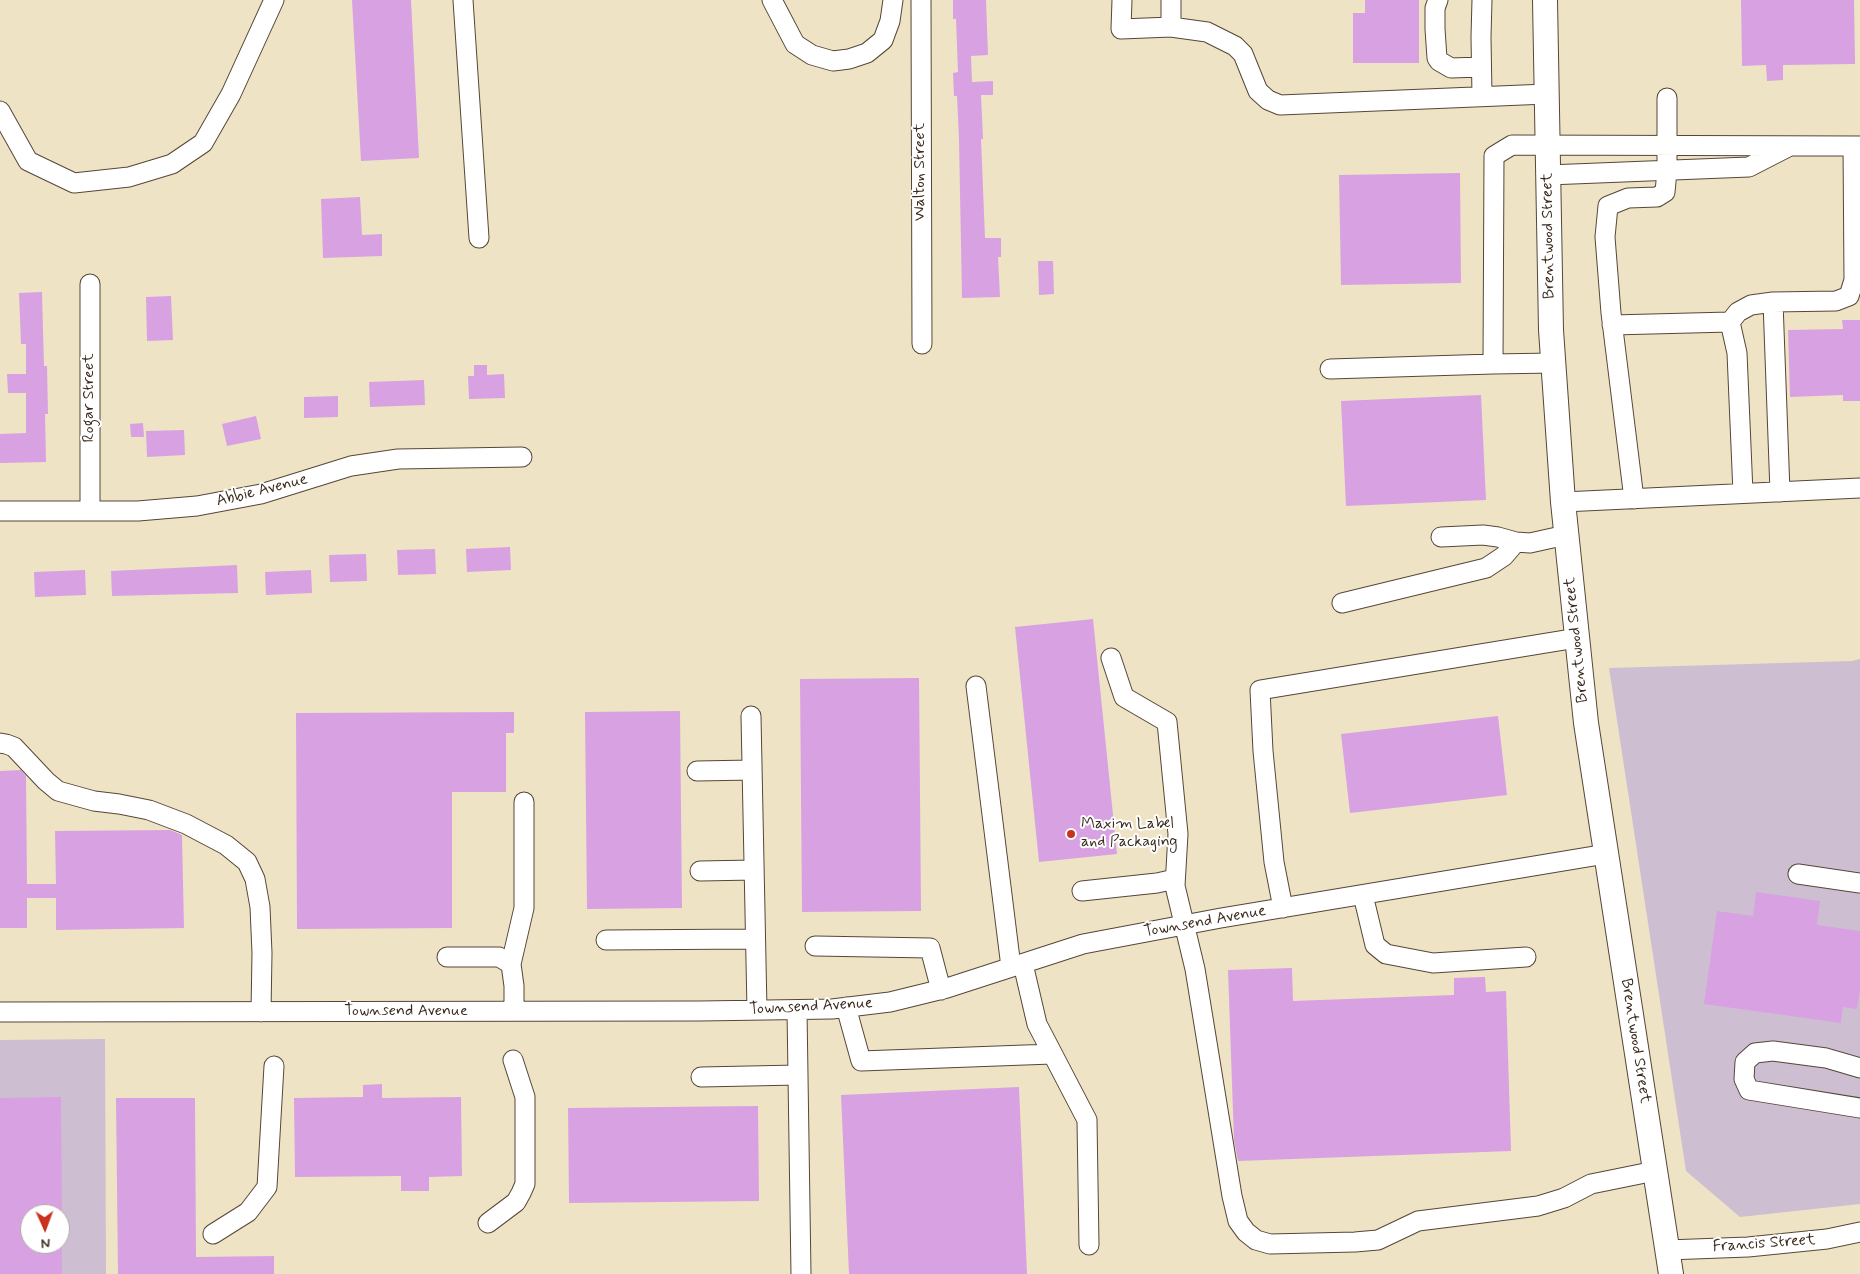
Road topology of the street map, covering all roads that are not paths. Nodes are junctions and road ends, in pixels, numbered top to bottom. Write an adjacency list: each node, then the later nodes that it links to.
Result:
1 (274, 0): 16 (street)
2 (463, 0): 23 (street)
3 (772, 0): 4 (street)
4 (893, 0)
5 (921, 0): 28 (street, Walton Street)
6 (1122, 0): 11 (street)
7 (1171, 0): 11 (street)
8 (1438, 0): 12 (street)
9 (1482, 0): 12 (street)
10 (1545, 0): 13 (main road, Brentwood Street)
11 (1171, 27): 14 (street)
12 (1481, 67): 14 (street)
13 (1546, 94): 14 (street); 17 (main road, Brentwood Street)
14 (1482, 96)
15 (1667, 98): 18 (street)
16 (0, 111)
17 (1548, 146): 18 (street); 22 (main road, Brentwood Street); 30 (street)
18 (1667, 146): 19 (street); 21 (street)
19 (1789, 146): 20 (street); 21 (street)
20 (1856, 146): 25 (street)
21 (1667, 171): 22 (street); 27 (street)
22 (1548, 175): 29 (main road, Brentwood Street)
23 (479, 238)
24 (90, 284): 39 (street, Rogar Street)
25 (1773, 302): 26 (street); 34 (street)
26 (1730, 322): 27 (street); 35 (street)
27 (1612, 325): 36 (street)
28 (922, 344)
29 (1553, 363): 30 (street); 37 (main road, Brentwood Street)
30 (1493, 364): 31 (street)
31 (1330, 369)
32 (522, 457): 39 (street, Abbie Avenue)
33 (1860, 488): 34 (street)
34 (1780, 492): 35 (street)
35 (1743, 494): 36 (street)
36 (1634, 499): 37 (street)
37 (1563, 502): 40 (main road, Brentwood Street)
38 (0, 511): 39 (street, Abbie Avenue)
39 (90, 511)
40 (1566, 535): 42 (street); 44 (main road, Brentwood Street)
41 (1441, 537): 42 (street)
42 (1516, 542): 43 (street)
43 (1342, 603)
44 (1577, 638): 52 (main road, Brentwood Street); 60 (street)
45 (1111, 658): 56 (street)
46 (976, 686): 68 (street)
47 (751, 716): 49 (street)
48 (0, 744): 75 (street)
49 (752, 770): 50 (street); 53 (street)
50 (697, 771)
51 (524, 802): 67 (street)
52 (1606, 854): 59 (street, Townsend Avenue); 83 (main road, Brentwood Street)
53 (754, 870): 54 (street); 63 (street)
54 (700, 871)
55 (1798, 874): 57 (street)
56 (1175, 879): 58 (street); 61 (street)
57 (1860, 884)
58 (1082, 891)
59 (1363, 895): 60 (street, Townsend Avenue); 66 (street)
60 (1283, 908): 61 (street, Townsend Avenue)
61 (1185, 925): 68 (street, Townsend Avenue); 83 (street)
62 (606, 940): 63 (street)
63 (755, 940): 71 (street)
64 (815, 946): 69 (street)
65 (447, 957): 67 (street)
66 (1526, 957)
67 (511, 964): 73 (street)
68 (1017, 966): 69 (street, Townsend Avenue); 76 (street)
69 (940, 990): 70 (street, Townsend Avenue)
70 (846, 1007): 72 (street, Townsend Avenue); 76 (street)
71 (757, 1010): 72 (street, Townsend Avenue); 73 (street, Townsend Avenue)
72 (797, 1010): 80 (street)
73 (514, 1011): 75 (street, Townsend Avenue)
74 (0, 1012): 75 (street, Townsend Avenue)
75 (261, 1012)
76 (1052, 1054): 87 (street)
77 (513, 1060): 84 (street)
78 (274, 1066): 86 (street)
79 (1860, 1068): 82 (street)
80 (798, 1075): 81 (street); 89 (street)
81 (701, 1077)
82 (1860, 1108)
83 (1654, 1170): 88 (main road, Brentwood Street)
84 (488, 1223)
85 (1860, 1232): 88 (street, Francis Street)
86 (213, 1234)
87 (1089, 1245)
88 (1667, 1250): 90 (main road, Brentwood Street)
89 (801, 1274)
90 (1670, 1274)

